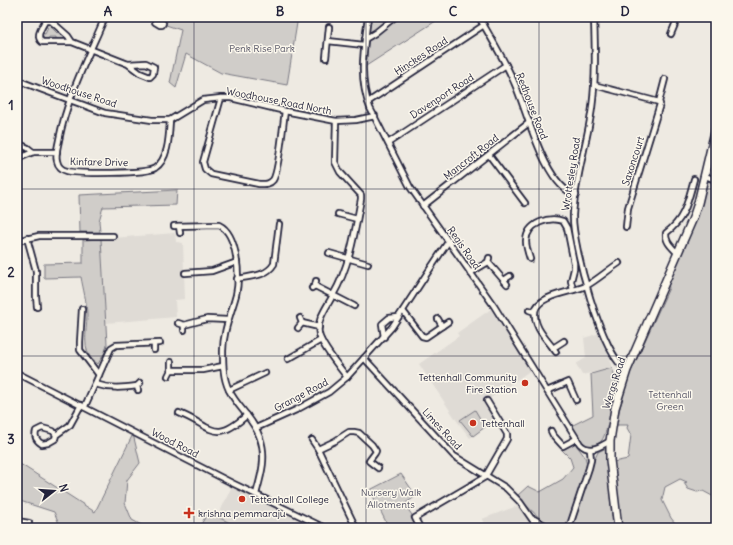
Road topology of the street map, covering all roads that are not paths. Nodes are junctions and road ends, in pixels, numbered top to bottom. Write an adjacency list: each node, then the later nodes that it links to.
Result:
1 (105, 17): 14 (street, Kinfare Drive)
2 (368, 17): 10 (street, Regis Road)
3 (396, 17): 10 (street)
4 (479, 17): 7 (street, Redhouse Road)
5 (594, 17): 20 (street, Wrottesley Road)
6 (678, 17): 9 (street)
7 (484, 25): 17 (street, Redhouse Road); 23 (street, Hinckes Road)
8 (329, 27): 11 (street)
9 (671, 34)
10 (365, 39): 13 (street, Regis Road)
11 (328, 41): 13 (street); 15 (street)
12 (72, 42): 12 (street); 14 (street)
13 (364, 45): 23 (street, Regis Road)
14 (91, 50): 16 (street); 22 (street, Kinfare Drive)
15 (326, 58)
16 (128, 64): 16 (street)
17 (506, 65): 29 (street, Redhouse Road); 32 (street, Davenport Road)
18 (665, 79): 24 (street, Saxoncourt)
19 (17, 80): 22 (street, Woodhouse Road)
20 (594, 85): 24 (street); 40 (street, Wrottesley Road)
21 (221, 98): 25 (street, Woodhouse Road North); 25 (street); 27 (street, Woodhouse Road North)
22 (70, 100): 27 (street, Woodhouse Road); 34 (street, Kinfare Drive)
23 (368, 102): 26 (street, Regis Road)
24 (660, 102): 50 (street, Saxoncourt)
25 (285, 111): 28 (street, Woodhouse Road North)
26 (375, 116): 28 (street, Woodhouse Road North); 32 (street, Regis Road)
27 (170, 120): 34 (street, Kinfare Drive)
28 (336, 121): 46 (street)
29 (530, 122): 35 (street, Mancroft Road); 40 (street, Redhouse Road)
30 (716, 127): 37 (highway, Wergs Road)
31 (17, 143): 33 (street)
32 (388, 143): 44 (street, Regis Road)
33 (33, 152): 34 (street); 36 (street)
34 (57, 152)
35 (489, 155): 42 (street); 44 (street, Mancroft Road)
36 (17, 159)
37 (705, 176): 39 (street); 43 (highway, Wergs Road)
38 (694, 180): 41 (street)
39 (716, 180)
40 (576, 195): 68 (street, Wrottesley Road)
41 (688, 202): 43 (street); 57 (street)
42 (525, 203)
43 (698, 203): 57 (highway, Wergs Road)
44 (423, 206): 55 (street, Regis Road)
45 (338, 214): 46 (street)
46 (357, 219): 58 (street)
47 (174, 226): 48 (street)
48 (179, 226): 51 (street); 60 (street)
49 (277, 227): 66 (street)
50 (626, 227)
51 (180, 233)
52 (113, 236): 53 (street)
53 (27, 238): 54 (street); 72 (street)
54 (17, 241)
55 (448, 242): 63 (street, Regis Road); 75 (street, Grange Road)
56 (328, 253): 58 (street)
57 (678, 254): 96 (highway, Wergs Road)
58 (348, 258): 62 (street); 70 (street)
59 (530, 259): 69 (street)
60 (237, 262): 64 (street); 66 (street)
61 (619, 263): 68 (street)
62 (368, 264)
63 (470, 273): 65 (street); 105 (street, Regis Road)
64 (189, 274)
65 (510, 276)
66 (237, 279): 79 (street)
67 (314, 285): 70 (street)
68 (587, 285): 69 (street); 96 (street, Wrottesley Road)
69 (573, 290): 76 (street)
70 (333, 295): 71 (street); 83 (street)
71 (354, 306)
72 (37, 308)
73 (82, 309): 99 (street)
74 (529, 310): 76 (street)
75 (403, 311): 77 (street, Grange Road); 82 (street)
76 (535, 312): 87 (street)
77 (398, 318): 85 (street, Grange Road); 85 (street, Grange Road)
78 (438, 319): 82 (street)
79 (228, 320): 81 (street); 94 (street)
80 (448, 322): 82 (street)
81 (178, 323)
82 (442, 326)
83 (318, 327): 84 (street); 86 (street)
84 (298, 328)
85 (384, 337): 91 (street, Grange Road)
86 (321, 340): 92 (street); 101 (street)
87 (564, 341)
88 (160, 343): 89 (street)
89 (154, 344): 90 (street); 99 (street)
90 (154, 350)
91 (364, 358): 101 (street, Grange Road); 120 (street, Limes Road)
92 (288, 359)
93 (171, 362): 95 (street)
94 (223, 366): 95 (street); 104 (street)
95 (171, 370): 100 (street)
96 (627, 370): 116 (highway, Wergs Road)
97 (17, 373): 108 (street, Wood Road)
98 (265, 373): 104 (street)
99 (99, 375): 102 (street)
100 (168, 376)
101 (347, 377): 111 (street, Grange Road)
102 (95, 384): 103 (street); 108 (street)
103 (138, 386)
104 (229, 390): 110 (street)
105 (547, 391): 106 (street); 114 (street, Regis Road)
106 (576, 400)
107 (487, 401): 120 (street)
108 (83, 406): 113 (street); 121 (street, Wood Road)
109 (179, 414): 110 (street)
110 (247, 415): 111 (street)
111 (256, 428): 121 (street)
112 (552, 431): 114 (street)
113 (56, 435): 113 (street)
114 (576, 439): 118 (street, Regis Road)
115 (312, 440): 117 (street)
116 (610, 441): 118 (street); 131 (highway, Wergs Road)
117 (318, 449): 119 (street); 126 (street)
118 (590, 450): 130 (street)
119 (378, 468)
120 (487, 475): 122 (street, Limes Road); 127 (street)
121 (256, 494): 125 (street, Wood Road)
122 (532, 518): 128 (street, Limes Road); 129 (street, Limes Road)
123 (20, 523): 124 (street)
124 (29, 523)
125 (325, 528)
126 (356, 528)
127 (420, 528)
128 (538, 528)
129 (550, 528)
130 (569, 528)
131 (618, 528)

